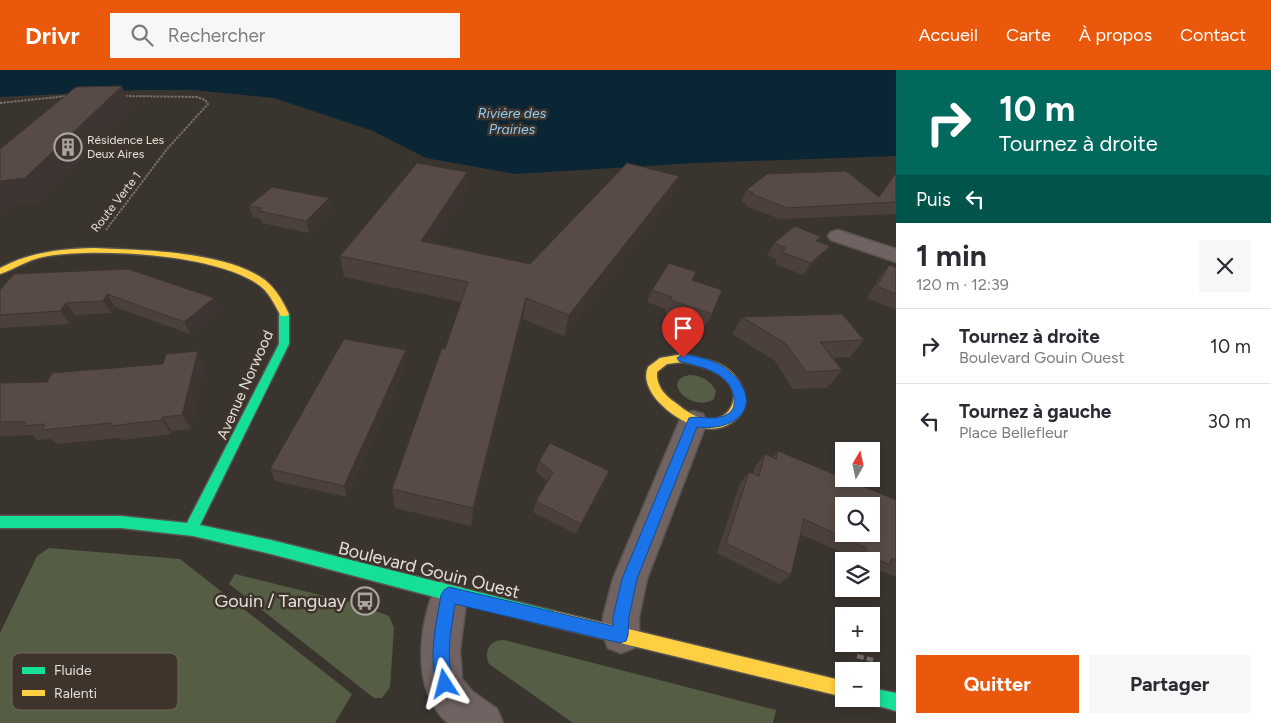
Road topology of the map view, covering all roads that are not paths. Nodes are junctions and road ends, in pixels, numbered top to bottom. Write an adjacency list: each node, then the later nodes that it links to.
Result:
1 (838, 236): 2 (street)
2 (896, 256)
3 (0, 271): 6 (street, Avenue Norwood)
4 (693, 422): 4 (street); 8 (street)
5 (0, 522): 6 (street, Boulevard Gouin Ouest)
6 (191, 530): 7 (street, Boulevard Gouin Ouest)
7 (449, 595): 8 (street, Boulevard Gouin Ouest); 12 (street)
8 (620, 635): 9 (street, Boulevard Gouin Ouest)
9 (835, 687)
10 (880, 698): 11 (street)
11 (896, 702)
12 (483, 723)

